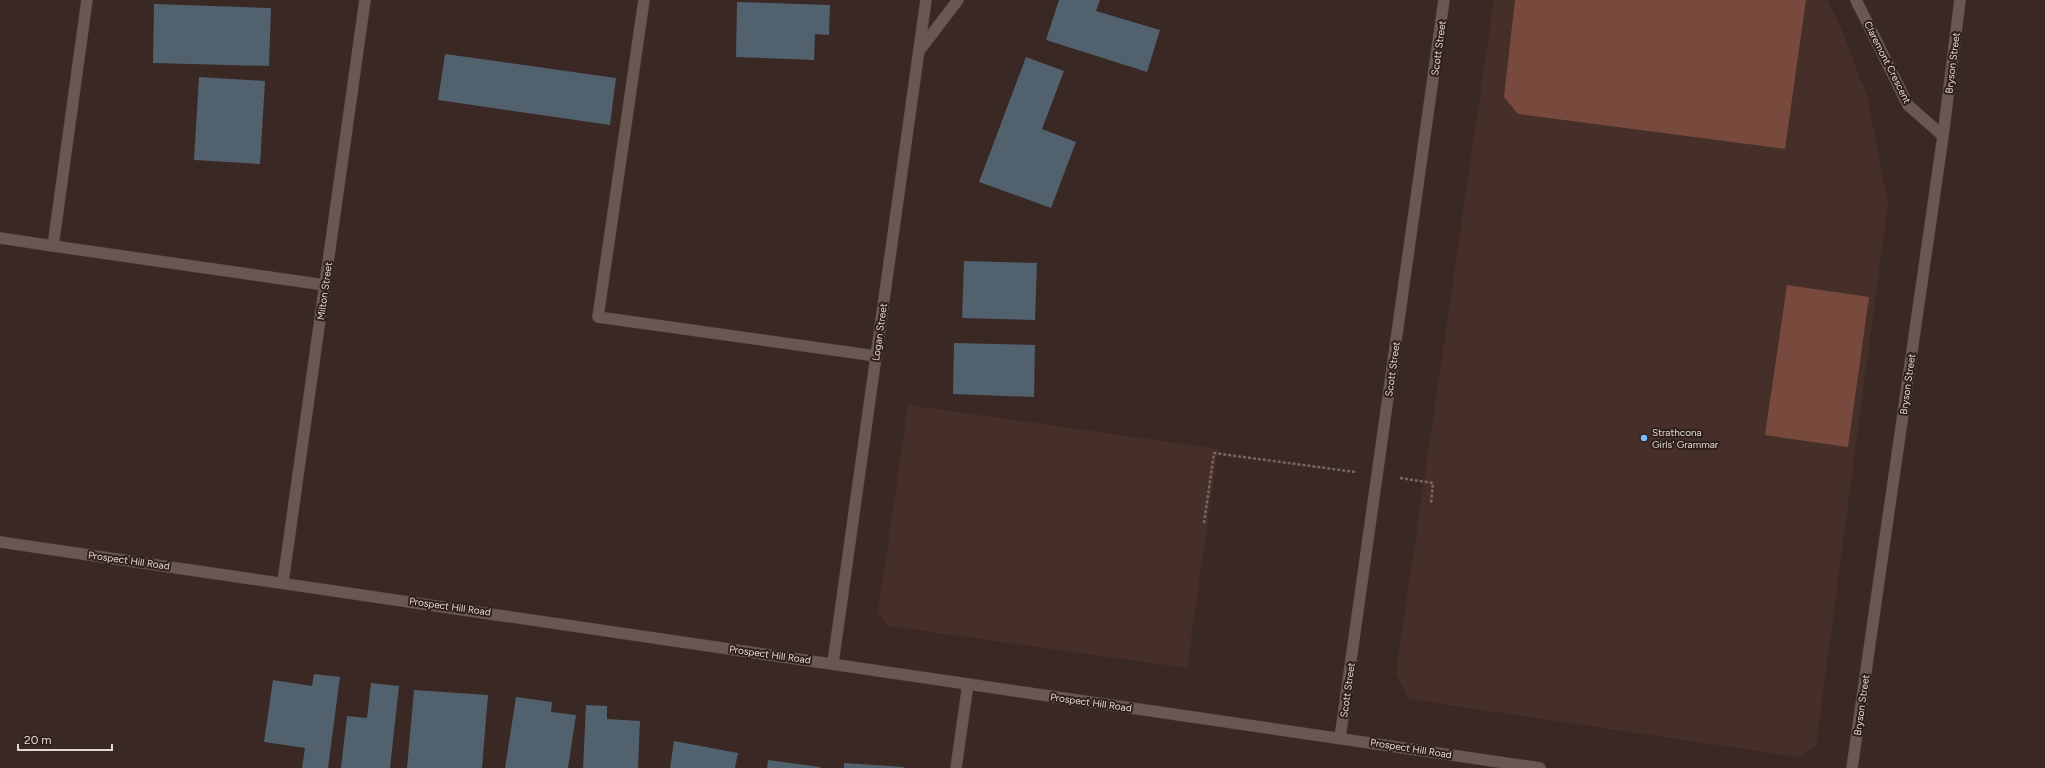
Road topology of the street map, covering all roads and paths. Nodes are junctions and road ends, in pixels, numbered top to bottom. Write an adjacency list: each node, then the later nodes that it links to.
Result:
1 (87, 0): 12 (street)
2 (365, 0): 13 (street, Milton Street)
3 (644, 0): 14 (street)
4 (926, 0): 9 (street, Logan Street)
5 (958, 0): 9 (street)
6 (1444, 0): 15 (street, Scott Street)
7 (1856, 0): 10 (street, Claremont Crescent)
8 (1960, 0): 10 (street, Bryson Street)
9 (919, 52): 14 (street, Logan Street)
10 (1943, 136): 25 (street, Bryson Street)
11 (0, 238): 12 (street)
12 (53, 246): 13 (street)
13 (325, 285): 19 (street, Milton Street)
14 (876, 356): 20 (street, Logan Street)
15 (1377, 476): 16 (path); 17 (path); 22 (street, Scott Street)
16 (1431, 503)
17 (1204, 523)
18 (0, 542): 19 (street, Prospect Hill Road)
19 (283, 582): 20 (street, Prospect Hill Road)
20 (833, 663): 21 (street, Prospect Hill Road)
21 (968, 684): 22 (street, Prospect Hill Road); 23 (street)
22 (1340, 738): 24 (street, Prospect Hill Road)
23 (956, 768)
24 (1540, 768)
25 (1852, 768)

